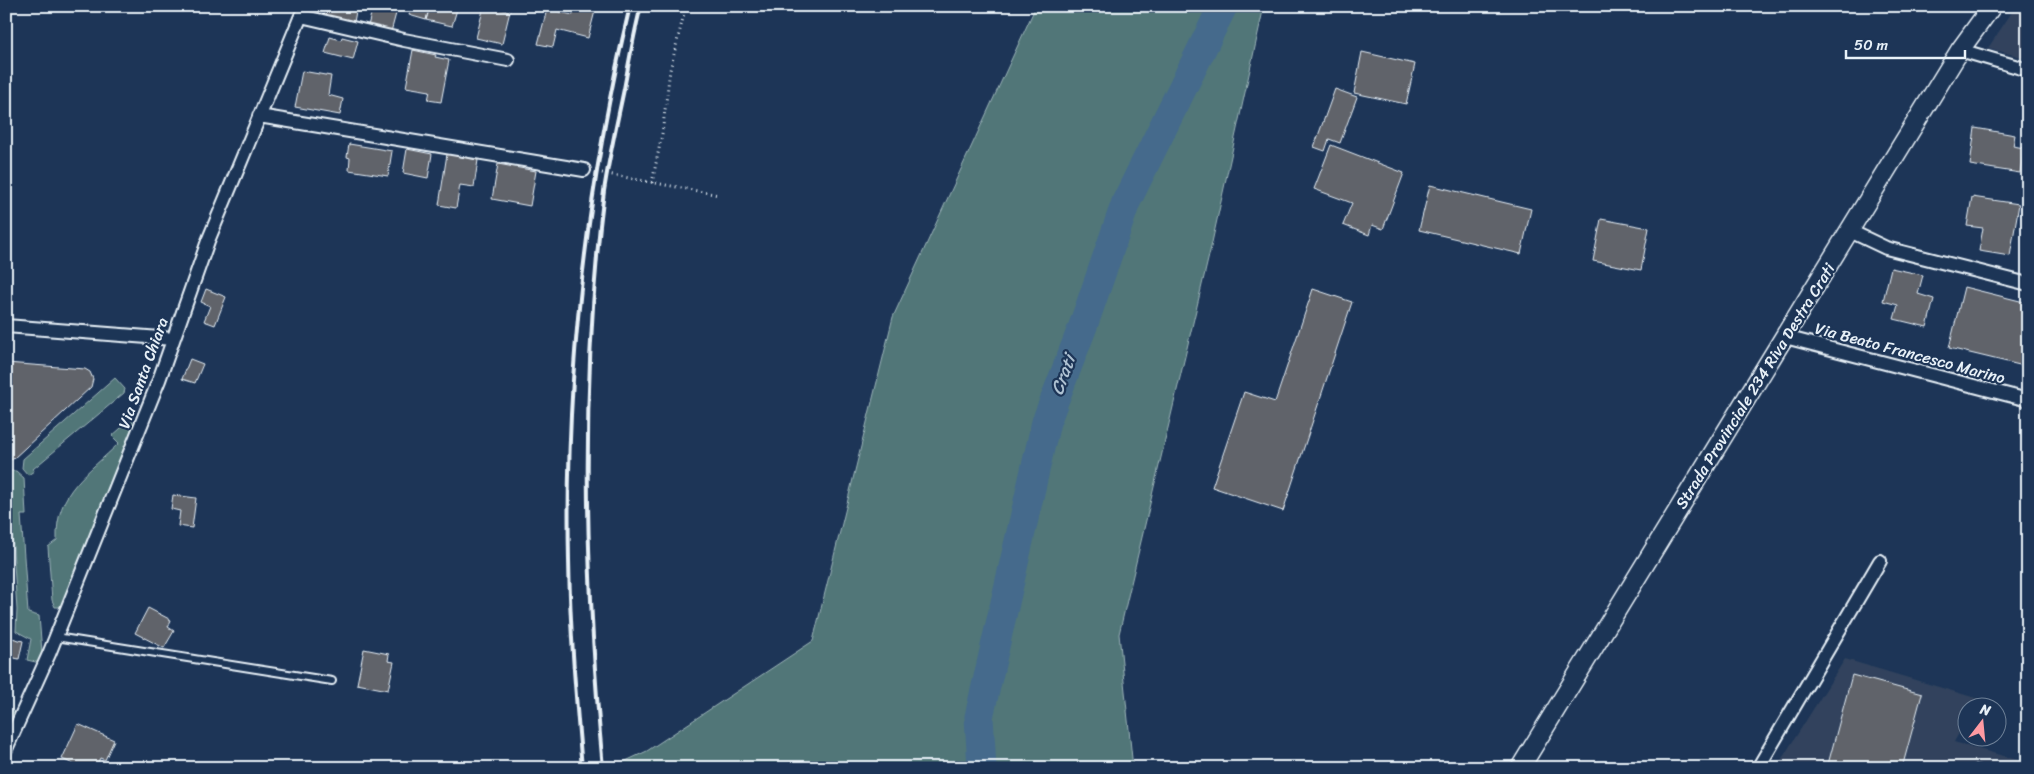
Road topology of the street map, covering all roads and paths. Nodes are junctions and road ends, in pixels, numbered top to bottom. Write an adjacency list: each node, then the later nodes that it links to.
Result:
1 (686, 6): 9 (path)
2 (1992, 6): 4 (main road, Strada Provinciale 234 Riva Destra Crati)
3 (303, 11): 5 (street); 7 (street, Via Santa Chiara)
4 (1960, 50): 6 (street); 11 (main road, Strada Provinciale 234 Riva Destra Crati)
5 (508, 60)
6 (2028, 70)
7 (259, 116): 8 (street); 15 (street, Via Santa Chiara)
8 (584, 170): 9 (path)
9 (652, 183): 10 (path)
10 (719, 195)
11 (1850, 231): 12 (street); 14 (main road, Strada Provinciale 234 Riva Destra Crati)
12 (2028, 284)
13 (6, 326): 15 (street)
14 (1785, 337): 16 (street, Via Beato Francesco Marino); 21 (main road, Strada Provinciale 234 Riva Destra Crati)
15 (173, 339): 18 (street, Via Santa Chiara)
16 (2028, 400)
17 (1880, 561): 22 (street)
18 (56, 637): 19 (lane); 20 (street, Via Santa Chiara)
19 (332, 680)
20 (6, 749)
21 (1520, 768)
22 (1758, 768)

